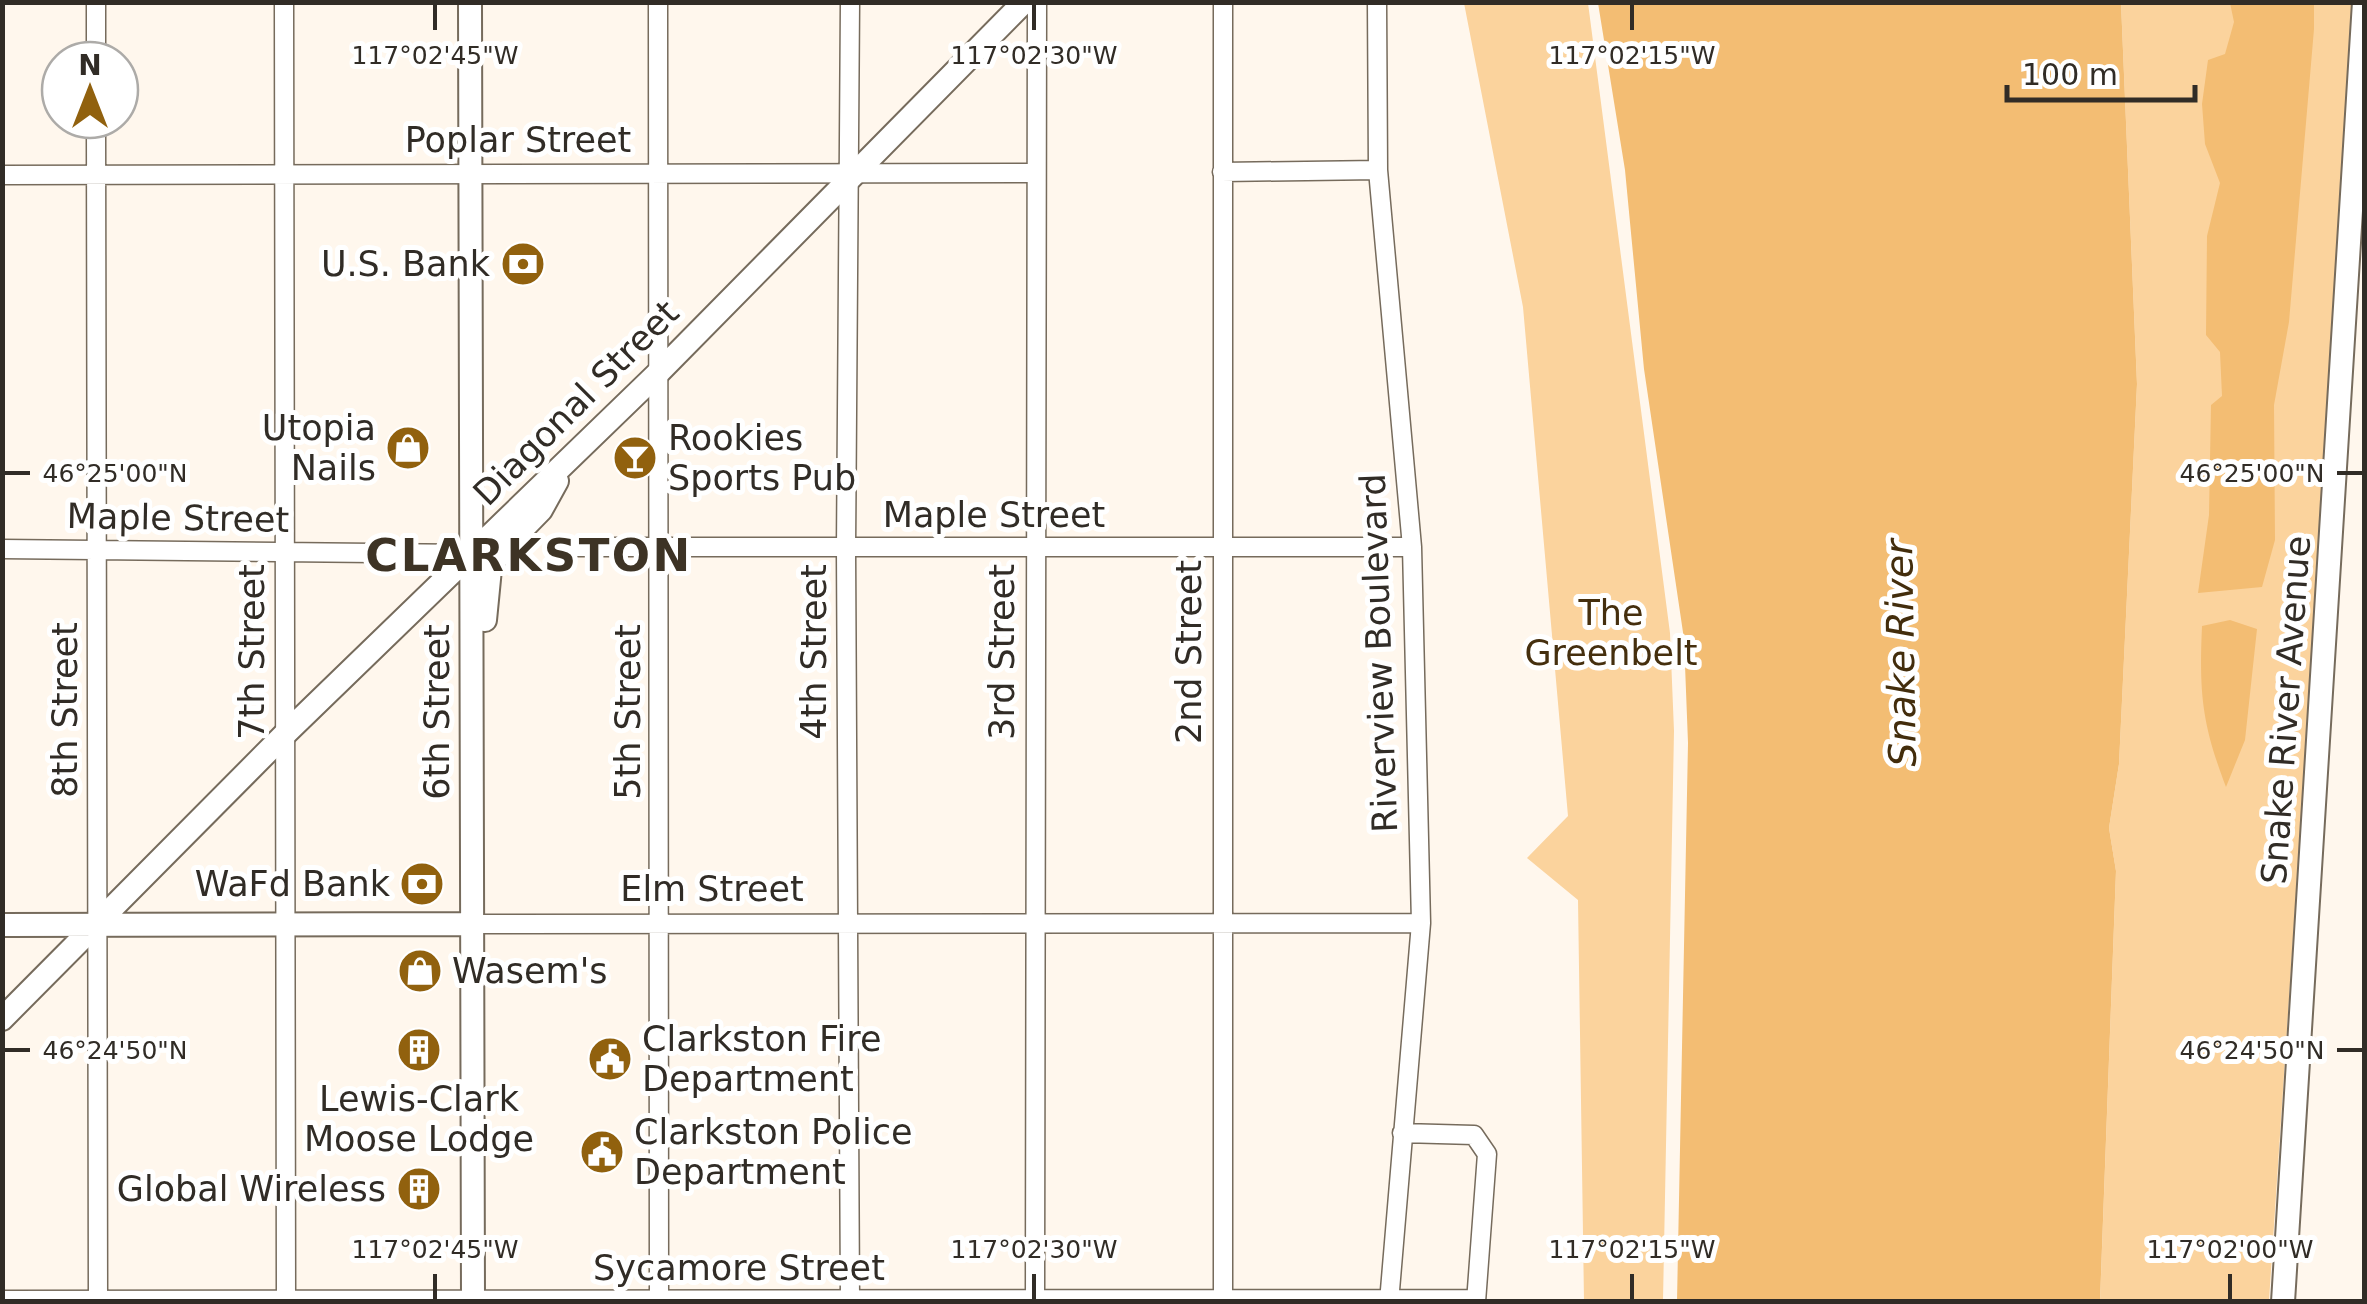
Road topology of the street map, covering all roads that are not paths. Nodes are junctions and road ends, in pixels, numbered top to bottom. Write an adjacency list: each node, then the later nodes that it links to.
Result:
1 (96, 2): 11 (street)
2 (284, 2): 17 (street, 7th Street)
3 (470, 2): 18 (main road, 6th Street)
4 (658, 2): 14 (street, 5th Street)
5 (850, 2): 19 (street, 4th Street)
6 (1024, 2): 19 (main road, Diagonal Street)
7 (1037, 2): 16 (street, 3rd Street)
8 (1223, 2): 15 (street, 2nd Street)
9 (1377, 2): 13 (street, Riverview Boulevard)
10 (2363, 10): 57 (main road, Snake River Avenue)
11 (96, 40)
12 (96, 140): 21 (street, 8th Street)
13 (1378, 170): 15 (street); 28 (street, Riverview Boulevard)
14 (658, 172): 18 (street, Poplar Street); 19 (street, Poplar Street); 22 (street, 5th Street)
15 (1222, 172): 27 (street, 2nd Street)
16 (1034, 173): 19 (street, Poplar Street); 24 (street, 3rd Street)
17 (283, 174): 18 (street, Poplar Street); 21 (street, Poplar Street); 32 (street, 7th Street)
18 (470, 174): 33 (main road, 6th Street)
19 (852, 174): 22 (main road, Diagonal Street); 30 (street, 4th Street)
20 (2, 175): 21 (street, Poplar Street)
21 (96, 175): 29 (street, 8th Street)
22 (658, 373): 23 (main road, Diagonal Street); 26 (street, 5th Street)
23 (569, 460): 33 (main road, Diagonal Street); 34 (main road)
24 (1034, 546): 27 (street, Maple Street); 30 (street, Maple Street); 36 (street, 3rd Street)
25 (576, 547): 26 (street, Maple Street)
26 (660, 547): 30 (street, Maple Street); 42 (street, 5th Street)
27 (1222, 547): 28 (street, Maple Street); 37 (street, 2nd Street)
28 (1412, 547): 38 (street, Riverview Boulevard)
29 (98, 548): 31 (street, Maple Street); 32 (street, Maple Street); 44 (street, 8th Street)
30 (846, 548): 43 (street, 4th Street)
31 (2, 549)
32 (284, 551): 33 (street, Maple Street); 35 (street, 7th Street)
33 (472, 554): 34 (main road, 6th Street); 35 (main road, Diagonal Street)
34 (472, 638): 41 (main road, 6th Street)
35 (285, 734): 40 (street, 7th Street); 44 (main road, Diagonal Street)
36 (1035, 923): 37 (street, Elm Street); 43 (street, Elm Street); 55 (street, 3rd Street)
37 (1222, 923): 38 (street, Elm Street); 56 (street, 2nd Street)
38 (1421, 923): 46 (street, Riverview Boulevard)
39 (2, 924): 44 (main road, Elm Street)
40 (285, 924): 41 (main road, Elm Street); 44 (main road, Elm Street); 51 (street, 7th Street)
41 (471, 924): 42 (street, Elm Street); 52 (main road, 6th Street)
42 (660, 924): 43 (street, Elm Street); 53 (street, 5th Street)
43 (848, 924): 54 (street, 4th Street)
44 (96, 925): 45 (main road, Diagonal Street); 50 (street, 8th Street)
45 (2, 1019)
46 (1402, 1133): 48 (street, Riverview Boulevard); 49 (street)
47 (2, 1300): 50 (street, Sycamore Street)
48 (1389, 1300): 49 (street, Sycamore Street); 56 (street, Sycamore Street)
49 (1476, 1300)
50 (98, 1301): 51 (street, Sycamore Street)
51 (286, 1301): 52 (street, Sycamore Street)
52 (474, 1301): 53 (street, Sycamore Street)
53 (660, 1301): 54 (street, Sycamore Street)
54 (850, 1301): 55 (street, Sycamore Street)
55 (1036, 1301): 56 (street, Sycamore Street)
56 (1223, 1301)
57 (2283, 1302)

